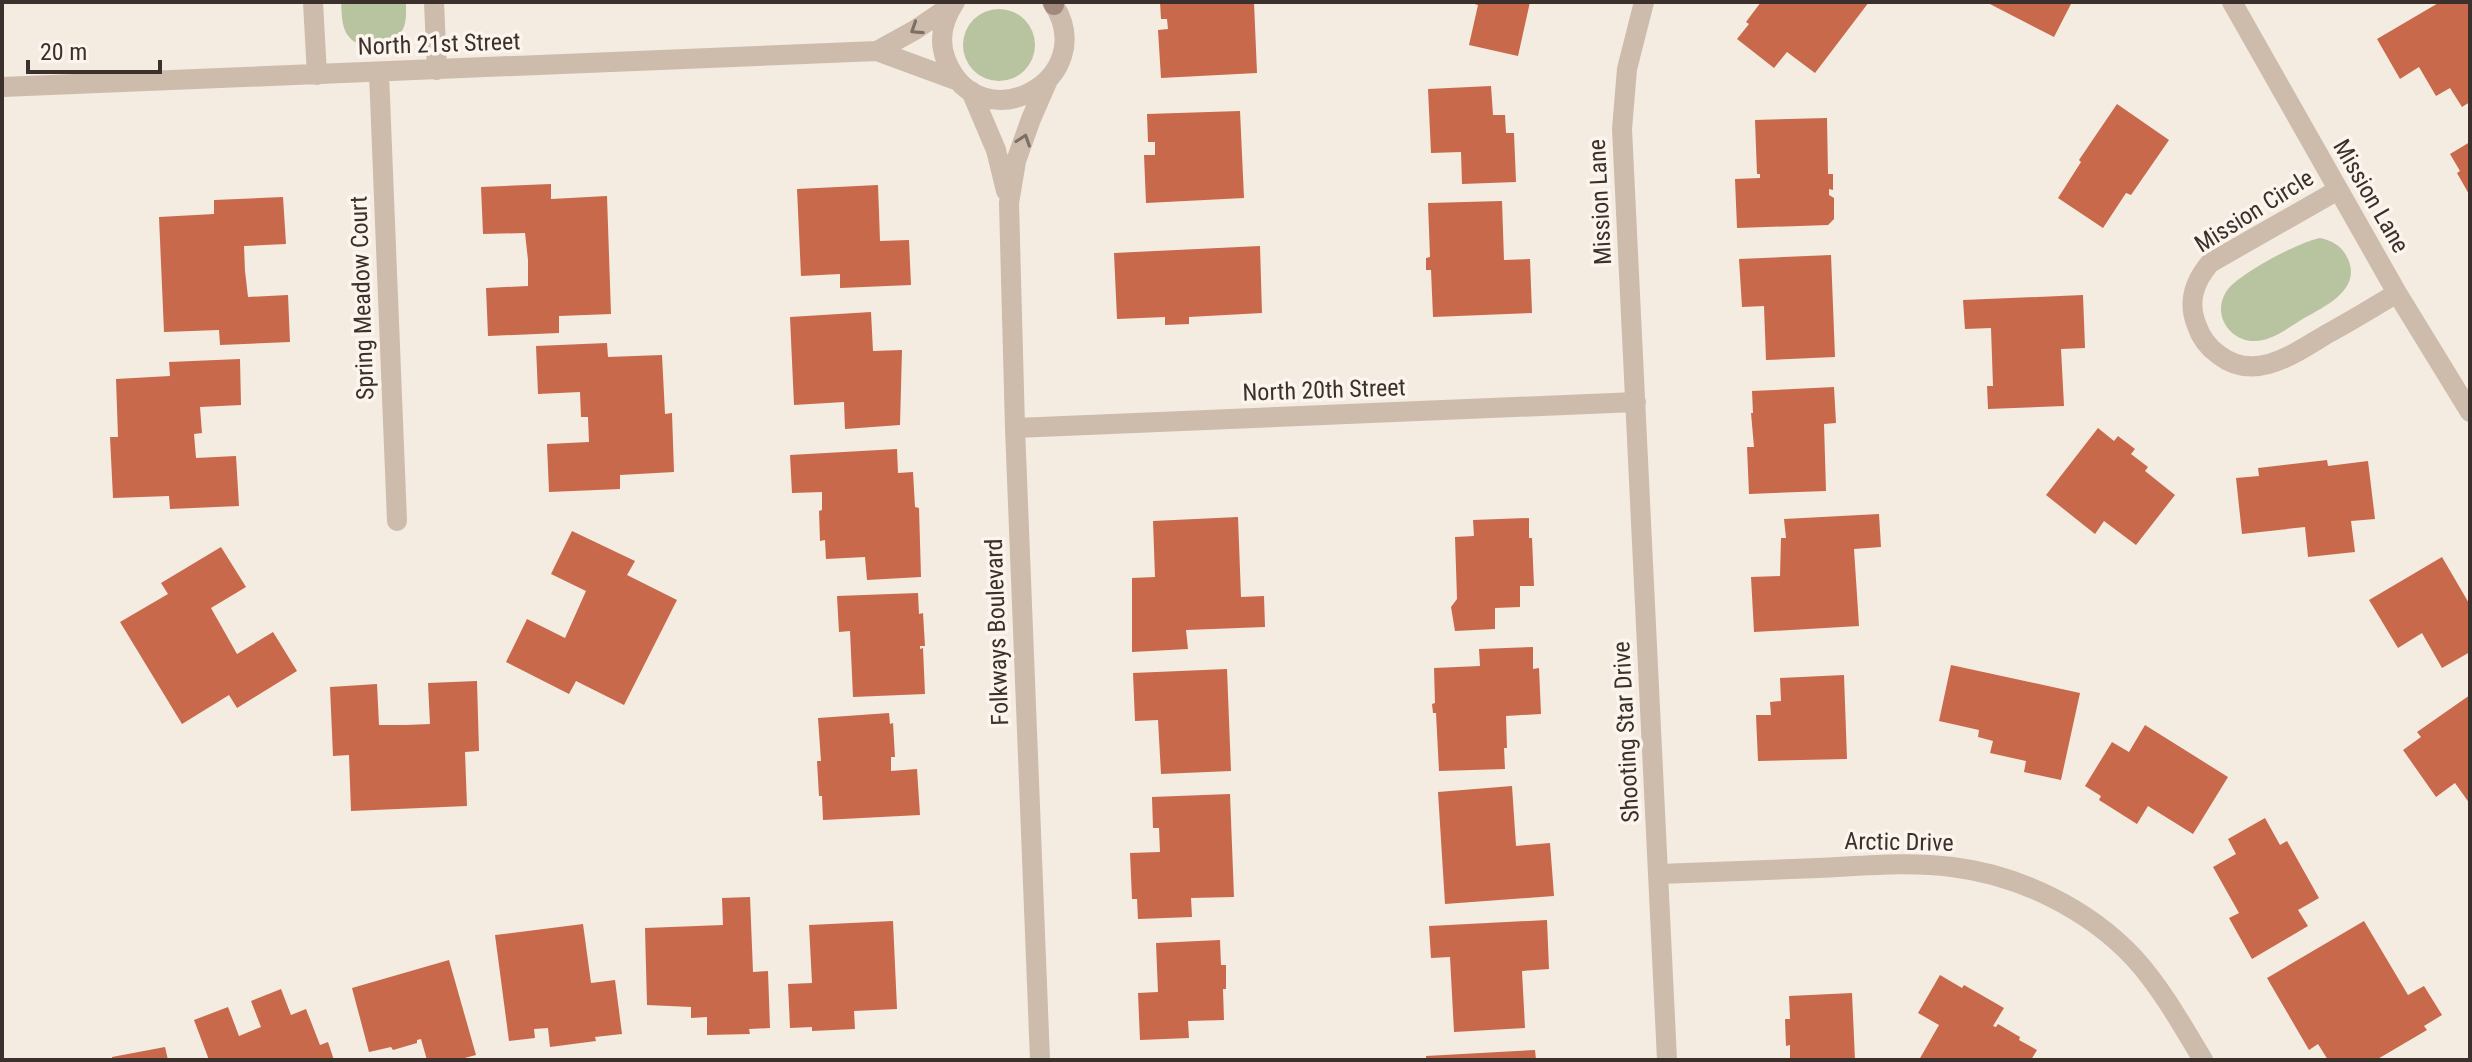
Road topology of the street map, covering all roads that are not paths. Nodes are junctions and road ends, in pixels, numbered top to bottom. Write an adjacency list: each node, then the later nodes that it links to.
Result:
1 (313, 2): 10 (street)
2 (434, 2): 8 (street)
3 (1644, 2): 17 (street, Mission Lane)
4 (2232, 2): 14 (street, Mission Lane)
5 (954, 3): 7 (street, North 21st Street, one-way to 7); 12 (street, Folkways Boulevard)
6 (1053, 3): 11 (street, Folkways Boulevard)
7 (877, 51): 8 (street, North 21st Street); 12 (street, North 21st Street)
8 (437, 70): 9 (street, North 21st Street)
9 (379, 73): 10 (street, North 21st Street); 20 (street, Spring Meadow Court)
10 (317, 75): 13 (street, North 21st Street)
11 (1048, 80): 12 (street, North 21st Street); 15 (street, Folkways Boulevard, one-way to 11)
12 (964, 85): 15 (street, Folkways Boulevard)
13 (2, 87)
14 (2338, 190): 16 (street, Mission Lane); 16 (street, Mission Circle)
15 (1009, 203): 19 (street, Folkways Boulevard)
16 (2397, 293): 18 (street, Mission Lane)
17 (1636, 402): 19 (street, North 20th Street); 21 (street, Shooting Star Drive)
18 (2470, 412)
19 (1015, 428): 22 (street, Folkways Boulevard)
20 (397, 521)
21 (1659, 874): 23 (street, Shooting Star Drive); 24 (street, Arctic Drive)
22 (1040, 1060)
23 (1667, 1060)
24 (2203, 1060)

